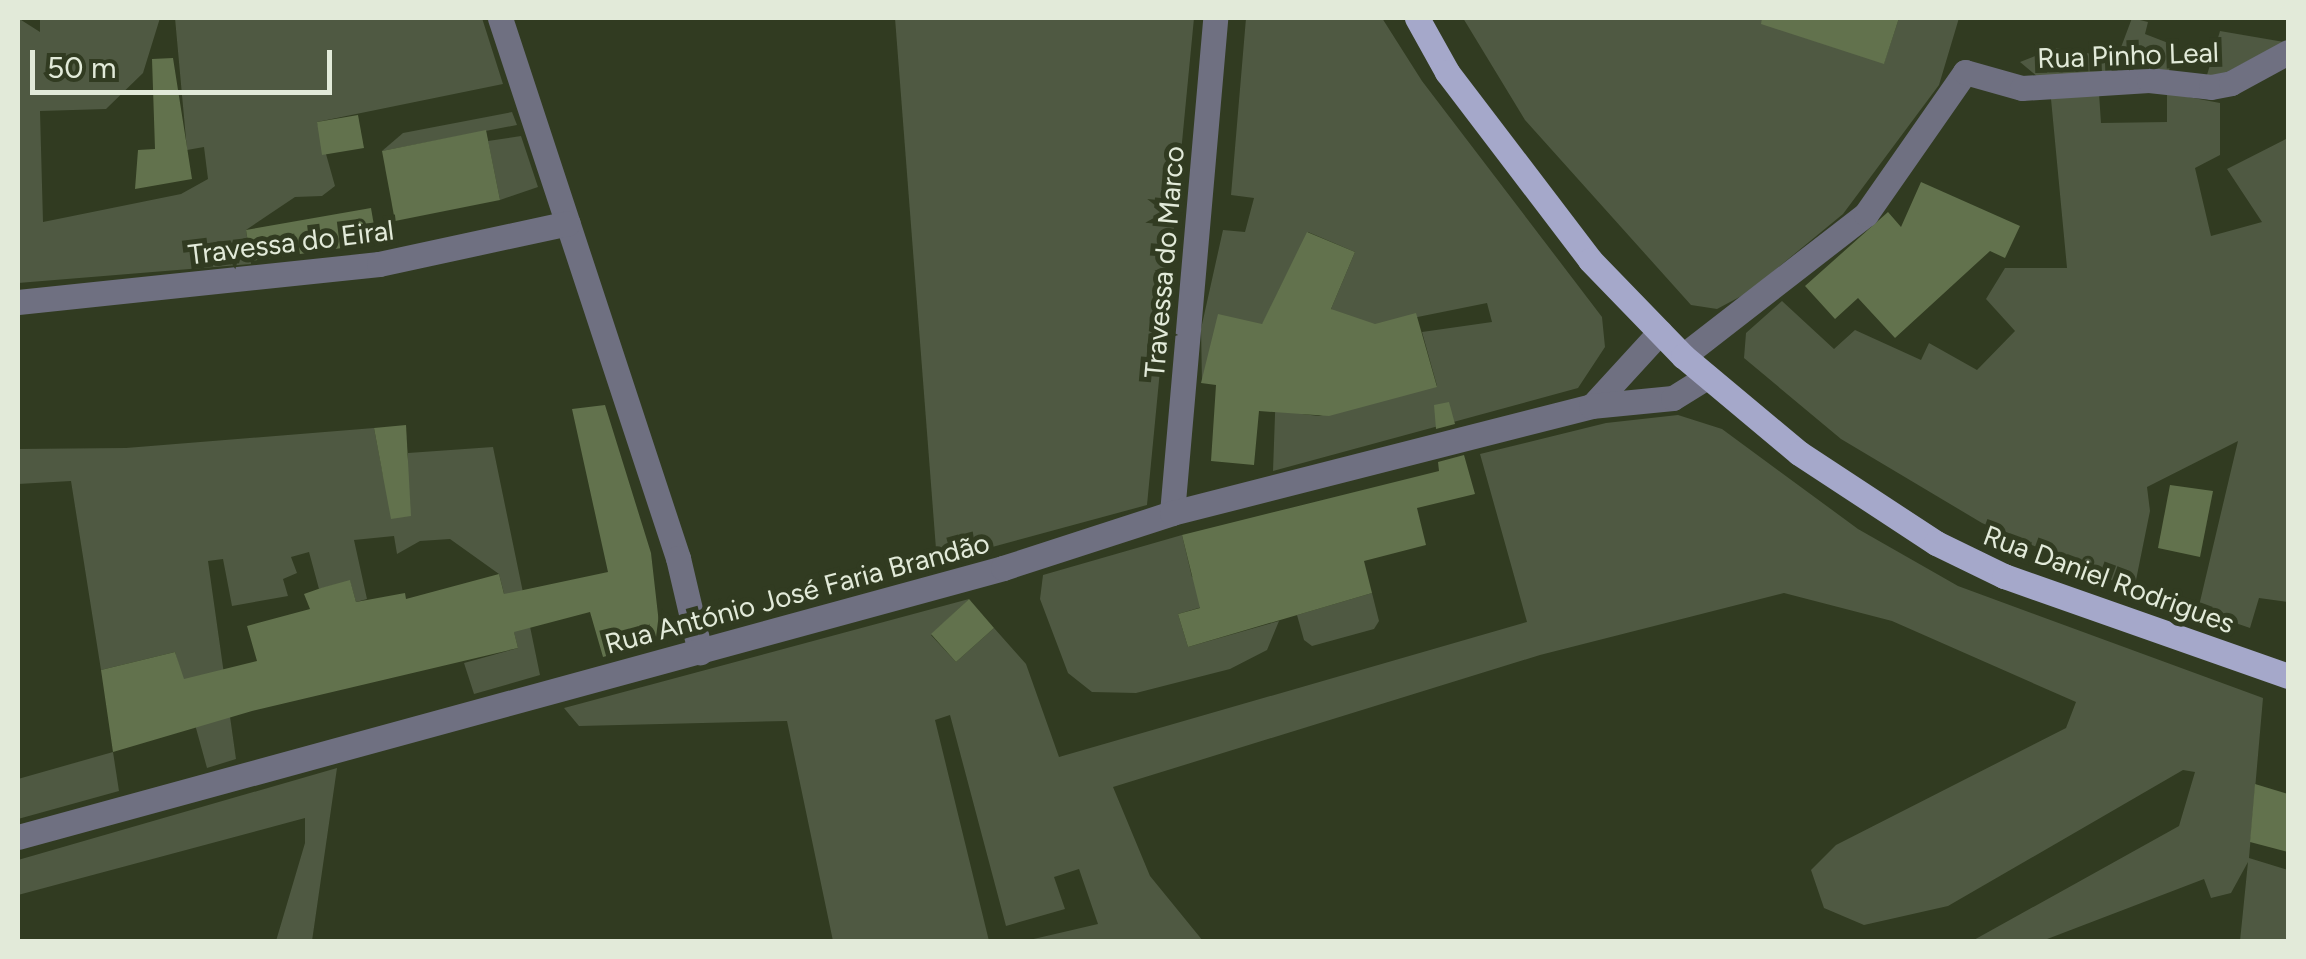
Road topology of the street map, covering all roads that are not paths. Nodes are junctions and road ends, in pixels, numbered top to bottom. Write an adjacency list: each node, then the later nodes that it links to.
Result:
1 (500, 18): 5 (street)
2 (1215, 18): 11 (street, Travessa do Marco)
3 (1417, 18): 7 (main road, Rua Daniel Rodrigues)
4 (2288, 52): 8 (street, Rua Pinho Leal)
5 (568, 223): 6 (street, Travessa do Eiral); 12 (street)
6 (18, 302)
7 (1660, 332): 8 (main road, Rua Daniel Rodrigues); 10 (street)
8 (1684, 356): 9 (main road, Rua Daniel Rodrigues)
9 (1707, 377): 10 (street, Rua António José Faria Brandão); 13 (main road, Rua Daniel Rodrigues)
10 (1591, 406): 11 (street, Rua António José Faria Brandão)
11 (1172, 512): 12 (street, Rua António José Faria Brandão)
12 (700, 652): 14 (street, Rua António José Faria Brandão)
13 (2288, 676)
14 (18, 837)

